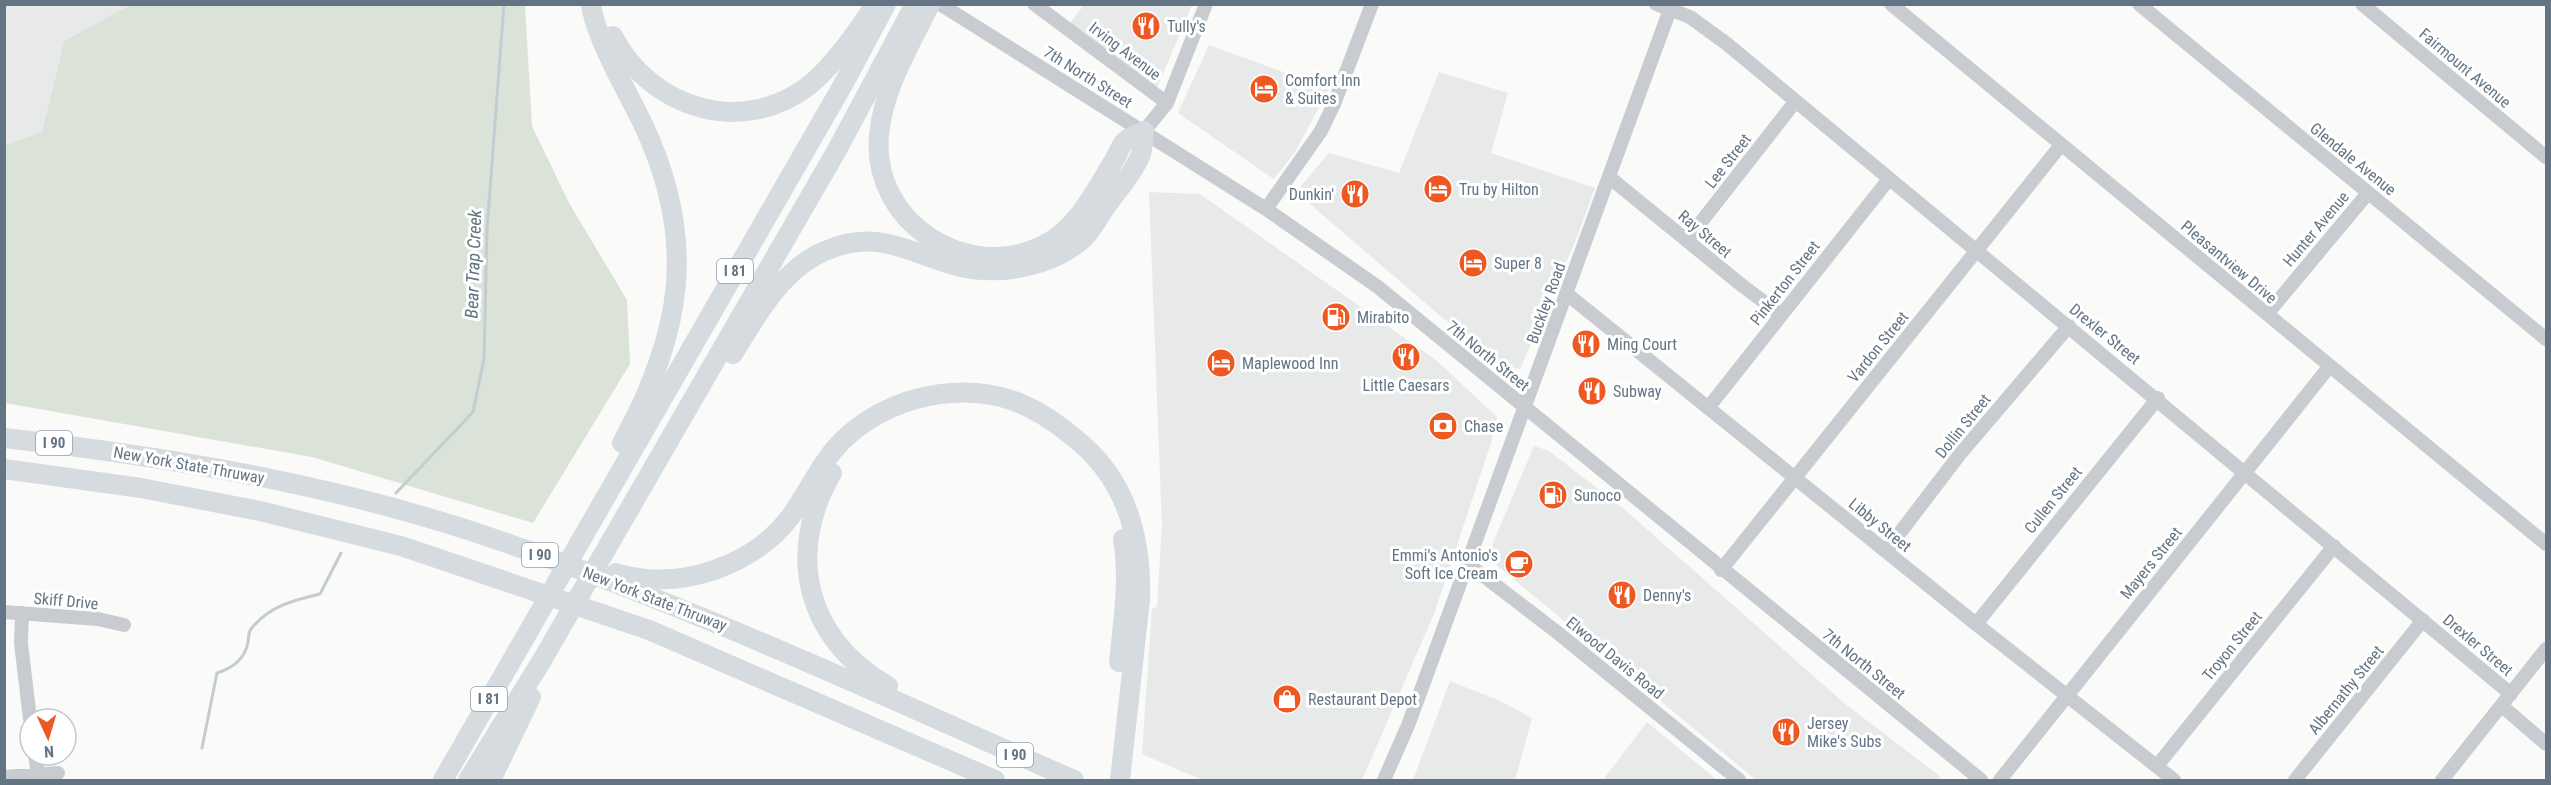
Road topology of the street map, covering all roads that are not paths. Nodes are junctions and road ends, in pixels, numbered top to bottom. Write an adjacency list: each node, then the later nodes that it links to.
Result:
1 (591, 4): 42 (highway)
2 (603, 4): 3 (highway)
3 (875, 4)
4 (886, 4): 42 (highway, I 81)
5 (915, 4): 40 (highway, I 81)
6 (930, 4): 18 (highway)
7 (940, 4): 18 (street, 7th North Street)
8 (1034, 4): 17 (street, Irving Avenue)
9 (1206, 4): 17 (street)
10 (1372, 4): 24 (street)
11 (1656, 4): 15 (street, Drexler Street)
12 (1891, 4): 19 (street, Pleasantview Drive)
13 (2139, 4): 23 (street, Glendale Avenue)
14 (2362, 4): 20 (street, Fairmount Avenue)
15 (1671, 7): 16 (street, Drexler Street); 21 (street, Buckley Road)
16 (1795, 102): 22 (street, Drexler Street); 25 (street, Lee Street)
17 (1167, 103): 18 (street)
18 (1144, 131): 24 (street, 7th North Street); 40 (highway)
19 (2061, 145): 26 (street, Vardon Street); 28 (street, Pleasantview Drive)
20 (2547, 157)
21 (1609, 177): 25 (street, Ray Street); 27 (street, Buckley Road)
22 (1889, 179): 26 (street, Drexler Street); 29 (street, Pinkerton Street)
23 (2368, 193): 28 (street, Hunter Avenue); 31 (street, Glendale Avenue)
24 (1266, 209): 34 (street, 7th North Street)
25 (1687, 240): 29 (street, Ray Street)
26 (1976, 250): 30 (street, Drexler Street); 39 (street, Vardon Street)
27 (1567, 294): 34 (street, Buckley Road); 35 (street, Libby Street)
28 (2267, 314): 32 (street, Pleasantview Drive)
29 (1781, 315): 35 (street, Pinkerton Street)
30 (2069, 326): 33 (street, Drexler Street); 45 (street, Dollin Street)
31 (2547, 339)
32 (2329, 367): 38 (street, Mayers Street); 43 (street, Pleasantview Drive)
33 (2158, 399): 38 (street, Drexler Street); 51 (street, Cullen Street)
34 (1525, 408): 46 (street, Buckley Road); 47 (street, 7th North Street)
35 (1708, 408): 39 (street, Libby Street)
36 (4, 438): 41 (highway, New York State Thruway / I 90)
37 (4, 469): 59 (highway, New York State Thruway / I 90)
38 (2246, 473): 44 (street, Drexler Street); 56 (street, Mayers Street)
39 (1795, 478): 45 (street, Libby Street); 47 (street, Vardon Street)
40 (627, 512): 53 (highway, I 81)
41 (469, 531): 60 (highway, New York State Thruway / I 90); 62 (highway)
42 (583, 537): 67 (highway, I 81)
43 (2547, 544)
44 (2334, 546): 50 (street, Drexler Street); 63 (street, Troyon Street)
45 (1886, 551): 51 (street, Libby Street)
46 (1468, 564): 75 (street, Buckley Road); 76 (street, Elwood Davis Road)
47 (1721, 570): 77 (street, 7th North Street)
48 (4, 612): 49 (street, Skiff Drive)
49 (22, 613): 52 (street, Skiff Drive); 58 (street)
50 (2423, 620): 55 (street, Drexler Street); 80 (street, Albernathy Street)
51 (1976, 624): 56 (street, Libby Street)
52 (124, 625)
53 (562, 626): 68 (highway, I 81); 69 (highway)
54 (2547, 648): 55 (street)
55 (2511, 694): 57 (street)
56 (2066, 695): 63 (street, Libby Street); 78 (street, Mayers Street)
57 (2502, 706): 61 (street); 81 (street)
58 (29, 707)
59 (876, 728): 70 (highway); 71 (highway, New York State Thruway / I 90)
60 (956, 729): 62 (highway); 72 (highway, New York State Thruway / I 90)
61 (2547, 744)
62 (1117, 749): 73 (highway); 74 (highway)
63 (2157, 766): 79 (street, Libby Street)
64 (58, 773): 66 (street)
65 (4, 777): 66 (street)
66 (39, 778)
67 (443, 780)
68 (468, 780)
69 (491, 780)
70 (963, 780)
71 (995, 780)
72 (1074, 780)
73 (1108, 780)
74 (1120, 780)
75 (1384, 780)
76 (1739, 780)
77 (1981, 780)
78 (2000, 780)
79 (2174, 780)
80 (2295, 780)
81 (2442, 780)

